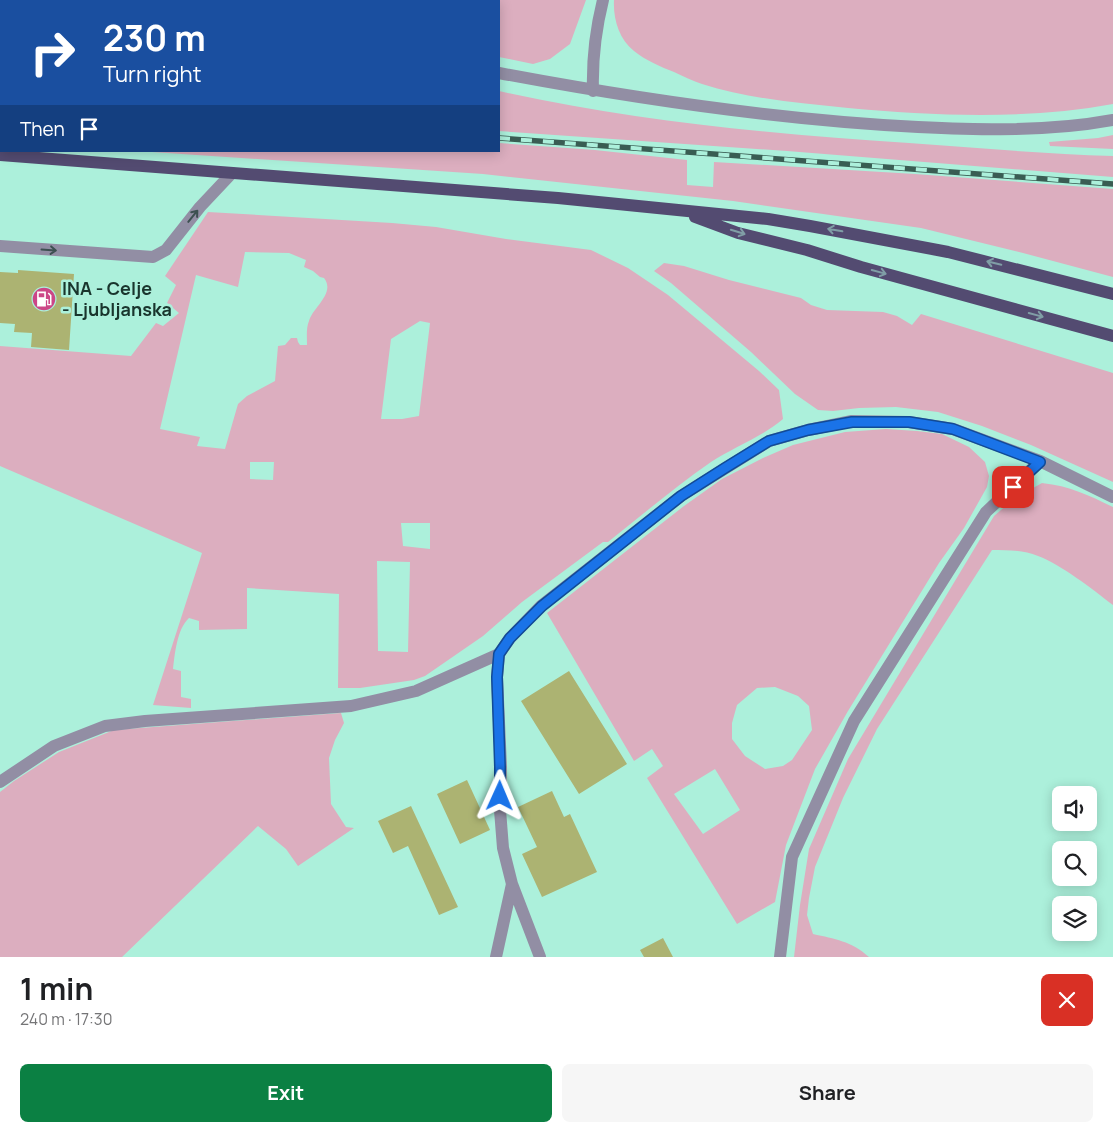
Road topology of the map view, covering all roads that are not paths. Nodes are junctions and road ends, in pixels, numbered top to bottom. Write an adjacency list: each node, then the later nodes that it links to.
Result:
1 (604, 0): 3 (street)
2 (500, 73): 3 (street)
3 (593, 91): 4 (street)
4 (1113, 120)
5 (0, 154): 6 (main road)
6 (232, 173): 7 (main road); 8 (street, one-way to 6)
7 (679, 210): 9 (main road, one-way to 7); 10 (main road, one-way to 10)
8 (0, 246)
9 (1113, 294)
10 (1113, 336)
11 (1040, 462): 12 (street); 13 (street); 18 (street)
12 (1113, 497)
13 (499, 654): 14 (street); 15 (street)
14 (0, 782)
15 (512, 884): 16 (street); 17 (street)
16 (496, 957)
17 (540, 957)
18 (780, 957)

